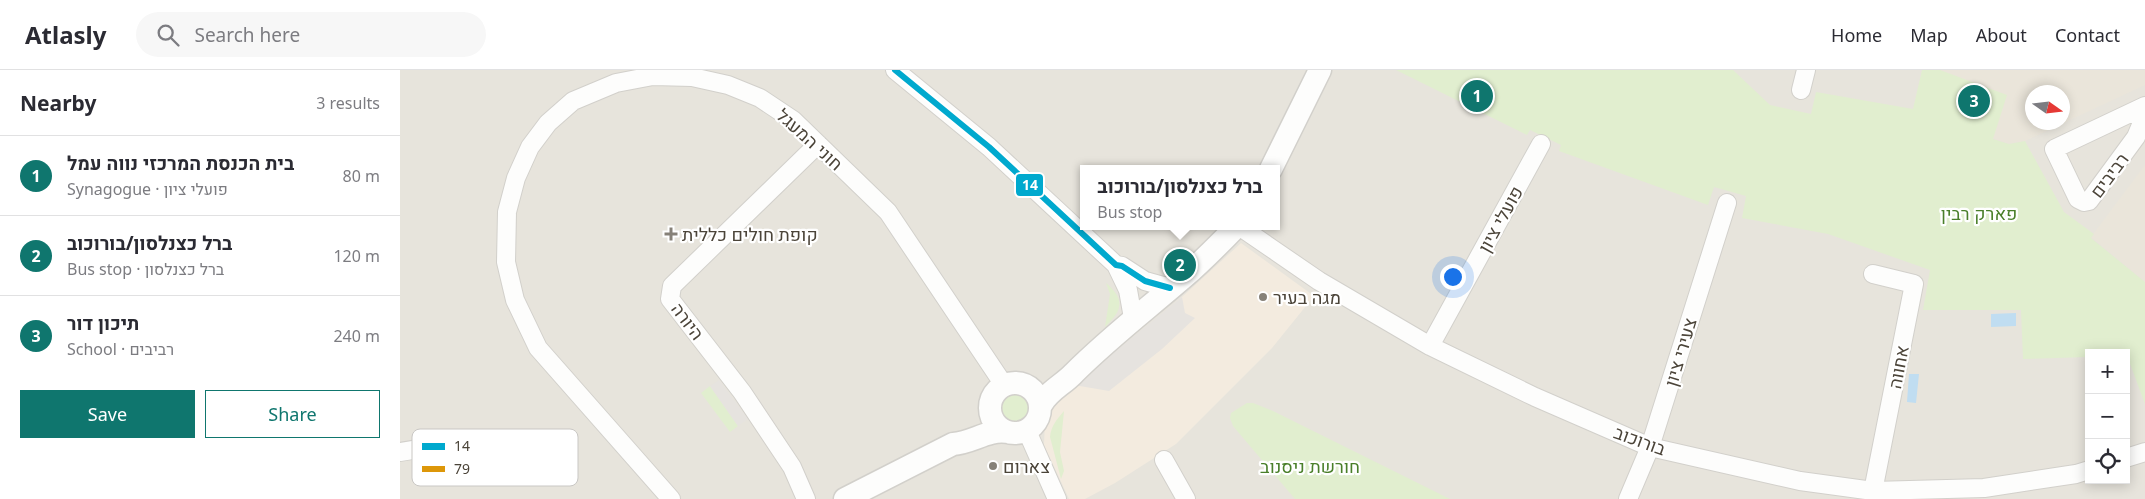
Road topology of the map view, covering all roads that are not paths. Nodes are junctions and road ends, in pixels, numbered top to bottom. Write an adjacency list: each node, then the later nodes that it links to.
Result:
1 (895, 70): 12 (street)
2 (1320, 70): 8 (street)
3 (1806, 70): 4 (street)
4 (1801, 90)
5 (2143, 108): 5 (street, רביבים)
6 (818, 144): 18 (street, חוני המעגל); 30 (street, חוני המעגל); 31 (street, היורה)
7 (1541, 144): 16 (street, פועלי ציון)
8 (1273, 165)
9 (1727, 204): 24 (street, צעירי ציון)
10 (1234, 230): 14 (street)
11 (1244, 230): 16 (street, בורוכוב)
12 (1116, 265): 14 (street); 15 (street)
13 (1873, 274): 29 (street, אחווה)
14 (1170, 288): 15 (street)
15 (1133, 318): 17 (street)
16 (1430, 346): 24 (street, בורוכוב)
17 (1084, 362): 19 (street); 21 (street)
18 (1004, 385): 19 (street); 20 (street)
19 (1029, 386): 21 (street)
20 (990, 405): 22 (street); 23 (street)
21 (1041, 405): 22 (street)
22 (1017, 431): 23 (street); 33 (street)
23 (953, 444): 32 (street)
24 (1650, 447): 29 (street, בורוכוב); 35 (street, צעירי ציון)
25 (2145, 452): 26 (street)
26 (2130, 457)
27 (1164, 460): 34 (street)
28 (2085, 471): 29 (street, בורוכוב)
29 (1873, 491)
30 (671, 499)
31 (806, 499)
32 (844, 499)
33 (1057, 499)
34 (1186, 499)
35 (1628, 499)

